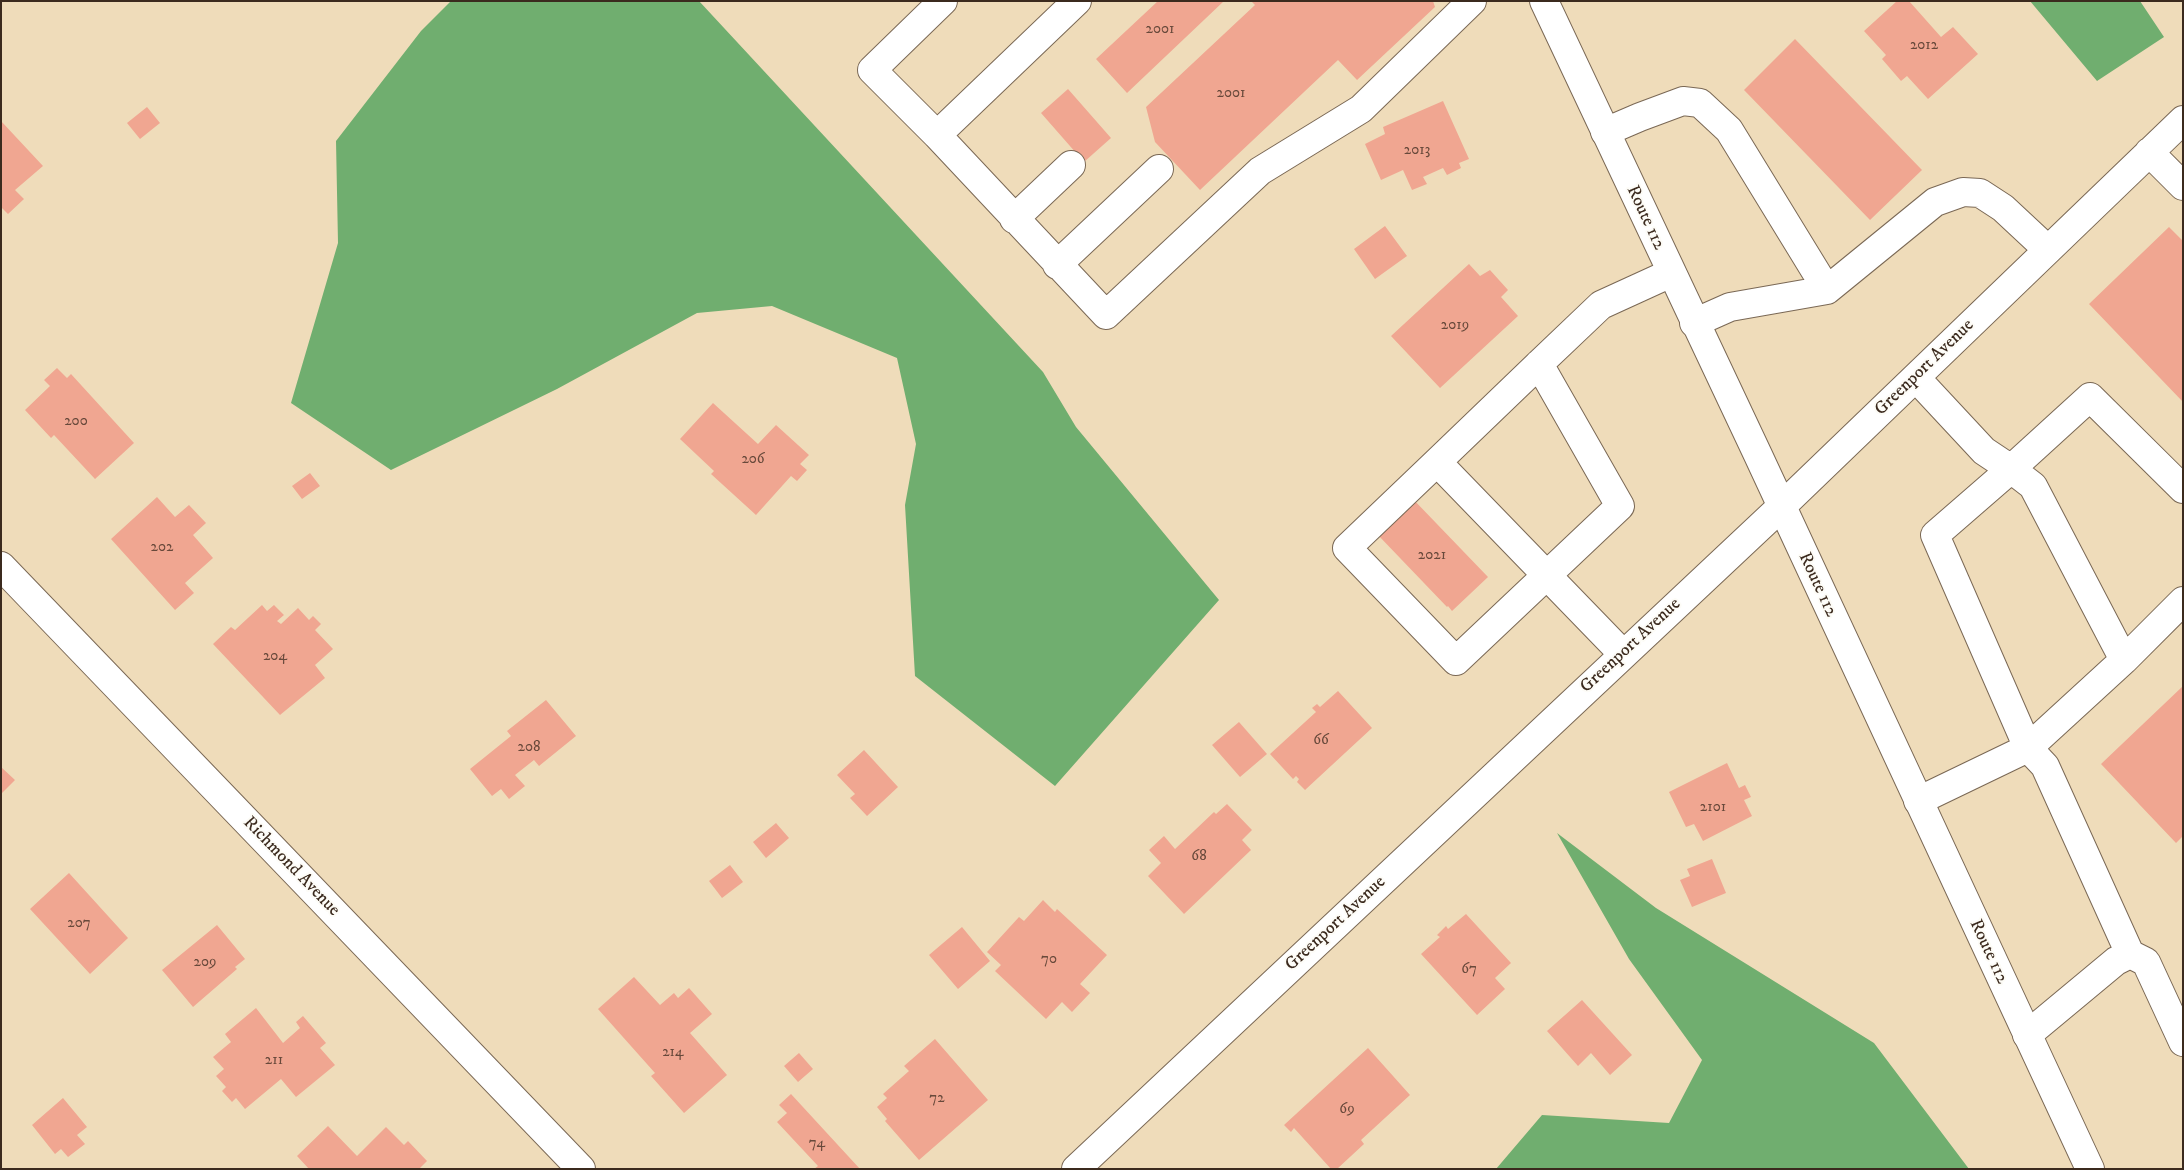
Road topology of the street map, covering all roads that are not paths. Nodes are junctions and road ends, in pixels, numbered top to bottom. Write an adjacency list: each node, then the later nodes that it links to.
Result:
1 (943, 1): 7 (street)
2 (1077, 1): 7 (street)
3 (1472, 1): 14 (street)
4 (1544, 1): 6 (street, Route 112)
5 (2183, 120): 8 (street, Greenport Avenue)
6 (1605, 132): 15 (street, Route 112); 16 (street)
7 (937, 134): 12 (street)
8 (2149, 152): 11 (street); 13 (street, Greenport Avenue)
9 (1071, 166): 12 (street)
10 (1159, 169): 14 (street)
11 (2183, 186)
12 (1014, 219): 14 (street)
13 (2048, 250): 16 (street); 19 (street, Greenport Avenue)
14 (1057, 265)
15 (1671, 273): 17 (street, Route 112); 18 (street)
16 (1826, 290): 17 (street)
17 (1694, 323): 23 (street, Route 112)
18 (1539, 364): 20 (street); 25 (street)
19 (1916, 378): 21 (street); 23 (street, Greenport Avenue)
20 (1437, 462): 25 (street); 25 (street)
21 (2010, 469): 22 (street); 28 (street); 29 (street)
22 (2183, 489)
23 (1781, 507): 27 (street, Greenport Avenue); 30 (street, Route 112)
24 (1, 566): 34 (street, Richmond Avenue)
25 (1546, 575): 27 (street)
26 (2183, 601): 28 (street)
27 (1623, 654): 35 (street, Greenport Avenue)
28 (2124, 660): 29 (street)
29 (2028, 748): 30 (street); 31 (street)
30 (1918, 801): 32 (street, Route 112)
31 (2130, 954): 32 (street); 33 (street)
32 (2027, 1035): 36 (street, Route 112)
33 (2183, 1042)
34 (581, 1169)
35 (1076, 1169)
36 (2090, 1169)

